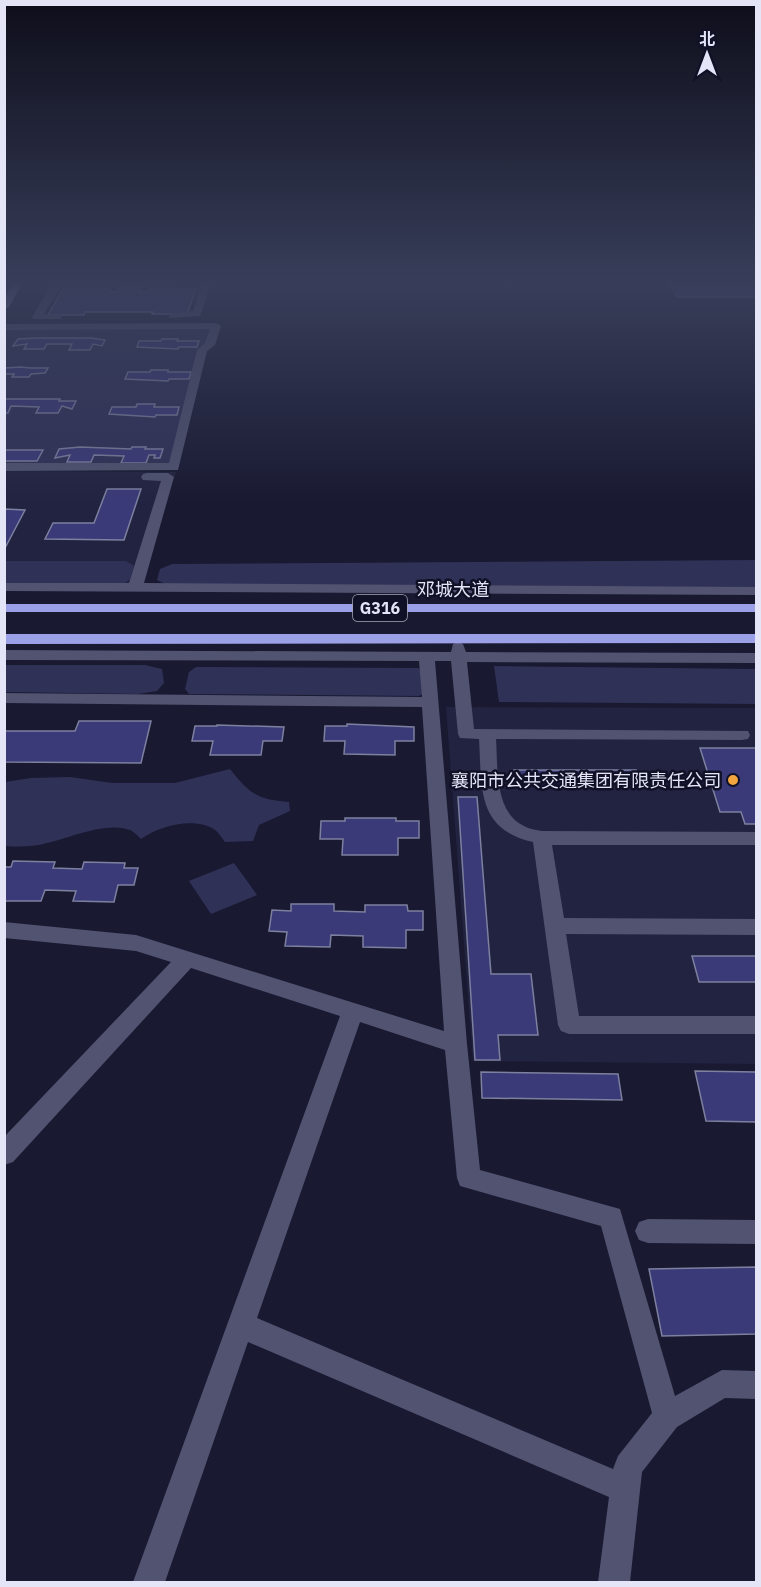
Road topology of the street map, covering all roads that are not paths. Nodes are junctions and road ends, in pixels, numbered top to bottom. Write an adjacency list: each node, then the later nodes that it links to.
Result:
1 (201, 356): 2 (street)
2 (4, 467)
3 (4, 477): 5 (street)
4 (4, 587): 5 (street)
5 (135, 588): 6 (street)
6 (756, 591)
7 (4, 608): 8 (highway, 邓城大道 / G316)
8 (756, 608)
9 (4, 639): 10 (highway, G316)
10 (457, 639): 11 (highway, G316); 14 (street)
11 (756, 639)
12 (4, 655): 13 (street)
13 (427, 657): 14 (street); 17 (street)
14 (459, 657): 15 (street); 18 (street)
15 (756, 658)
16 (4, 698): 17 (street)
17 (430, 702): 28 (street)
18 (487, 734): 19 (street); 20 (street)
19 (742, 735)
20 (542, 838): 21 (street); 22 (street)
21 (756, 838)
22 (555, 926): 23 (street); 27 (street)
23 (756, 927)
24 (4, 930): 25 (street)
25 (187, 959): 26 (street); 29 (street)
26 (353, 1011): 28 (street); 32 (street)
27 (756, 1025)
28 (456, 1044): 34 (street)
29 (4, 1154)
30 (648, 1231): 31 (street)
31 (756, 1232)
32 (241, 1325): 35 (street); 36 (street)
33 (756, 1385): 34 (street)
34 (667, 1417): 35 (street)
35 (625, 1489): 37 (street)
36 (149, 1582)
37 (614, 1582)

